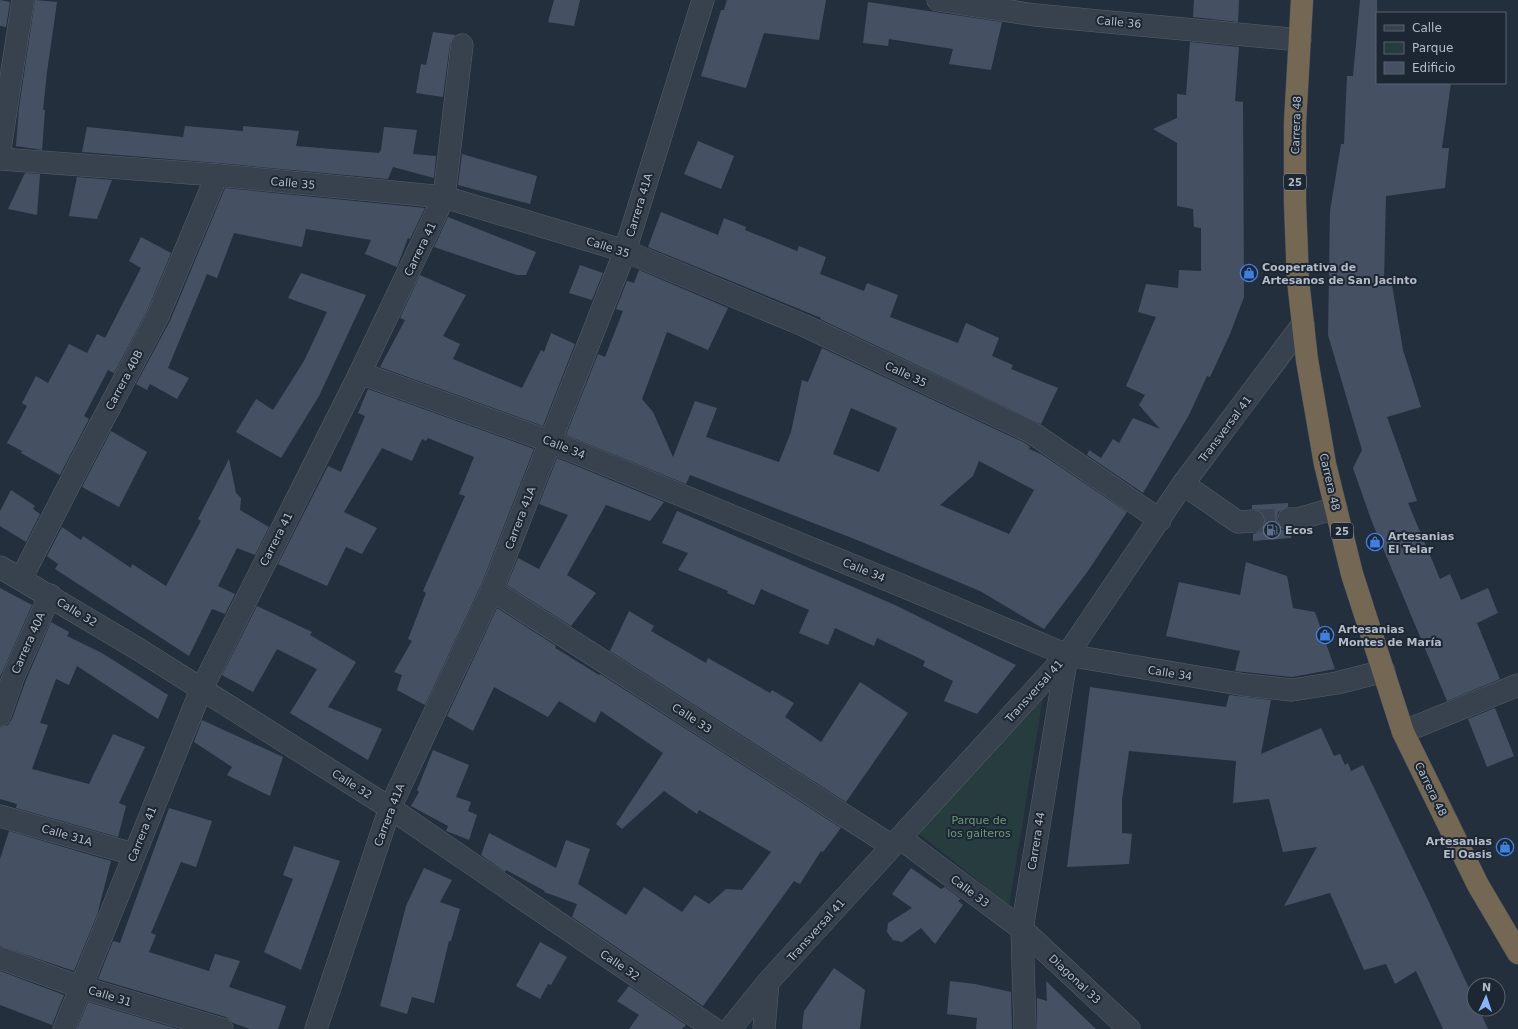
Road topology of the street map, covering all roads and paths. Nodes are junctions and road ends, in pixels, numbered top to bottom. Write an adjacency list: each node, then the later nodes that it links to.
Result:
1 (23, 0): 7 (street)
2 (703, 0): 11 (street, Carrera 41A)
3 (938, 0): 5 (street, Calle 36)
4 (1302, 0): 5 (highway, Carrera 48 / 25)
5 (1300, 40): 12 (highway, Carrera 48 / 25)
6 (462, 45): 10 (street, Carrera 41)
7 (0, 149)
8 (0, 159): 9 (street, Calle 35)
9 (217, 175): 10 (street, Calle 35); 21 (street, Carrera 40B)
10 (444, 197): 11 (street, Calle 35); 13 (street, Carrera 41)
11 (625, 251): 14 (street, Carrera 41A); 18 (street, Calle 35)
12 (1303, 324): 15 (street, Transversal 41); 16 (highway, Carrera 48 / 25)
13 (360, 373): 14 (street, Calle 34); 28 (street, Carrera 41)
14 (549, 441): 22 (street, Carrera 41A); 24 (street, Calle 34)
15 (1184, 484): 18 (street, Transversal 41); 19 (street)
16 (1336, 508): 17 (street); 25 (highway, Carrera 48 / 25)
17 (1289, 519)
18 (1160, 520): 24 (street, Transversal 41)
19 (1253, 521)
20 (0, 567): 21 (street, Calle 32)
21 (21, 579): 23 (street, Calle 32)
22 (492, 590): 31 (street, Carrera 41A); 33 (street, Calle 33)
23 (50, 596): 26 (street, Carrera 40A); 28 (street, Calle 32)
24 (1066, 655): 25 (street, Calle 34); 33 (street, Transversal 41); 35 (street, Carrera 44)
25 (1384, 671): 30 (highway, Carrera 48 / 25)
26 (7, 673): 29 (street, Carrera 40A)
27 (1518, 685): 30 (street)
28 (201, 690): 31 (street, Calle 32); 34 (street, Carrera 41)
29 (0, 715)
30 (1403, 732): 36 (highway, Carrera 48 / 25)
31 (390, 808): 42 (street, Carrera 41A); 43 (street, Calle 32)
32 (0, 816): 34 (street, Calle 31A)
33 (896, 842): 35 (street, Calle 33); 38 (street, Transversal 41)
34 (133, 854): 39 (street, Carrera 41)
35 (1022, 929): 46 (street, Carrera 44); 47 (street, Diagonal 33)
36 (1518, 953)
37 (0, 958): 39 (street, Calle 31)
38 (768, 982): 44 (street, Transversal 41); 45 (street)
39 (80, 987): 40 (street, Carrera 41); 41 (street, Calle 31)
40 (64, 1029)
41 (222, 1029)
42 (316, 1029)
43 (714, 1029)
44 (730, 1029)
45 (764, 1029)
46 (1026, 1029)
47 (1129, 1029)

